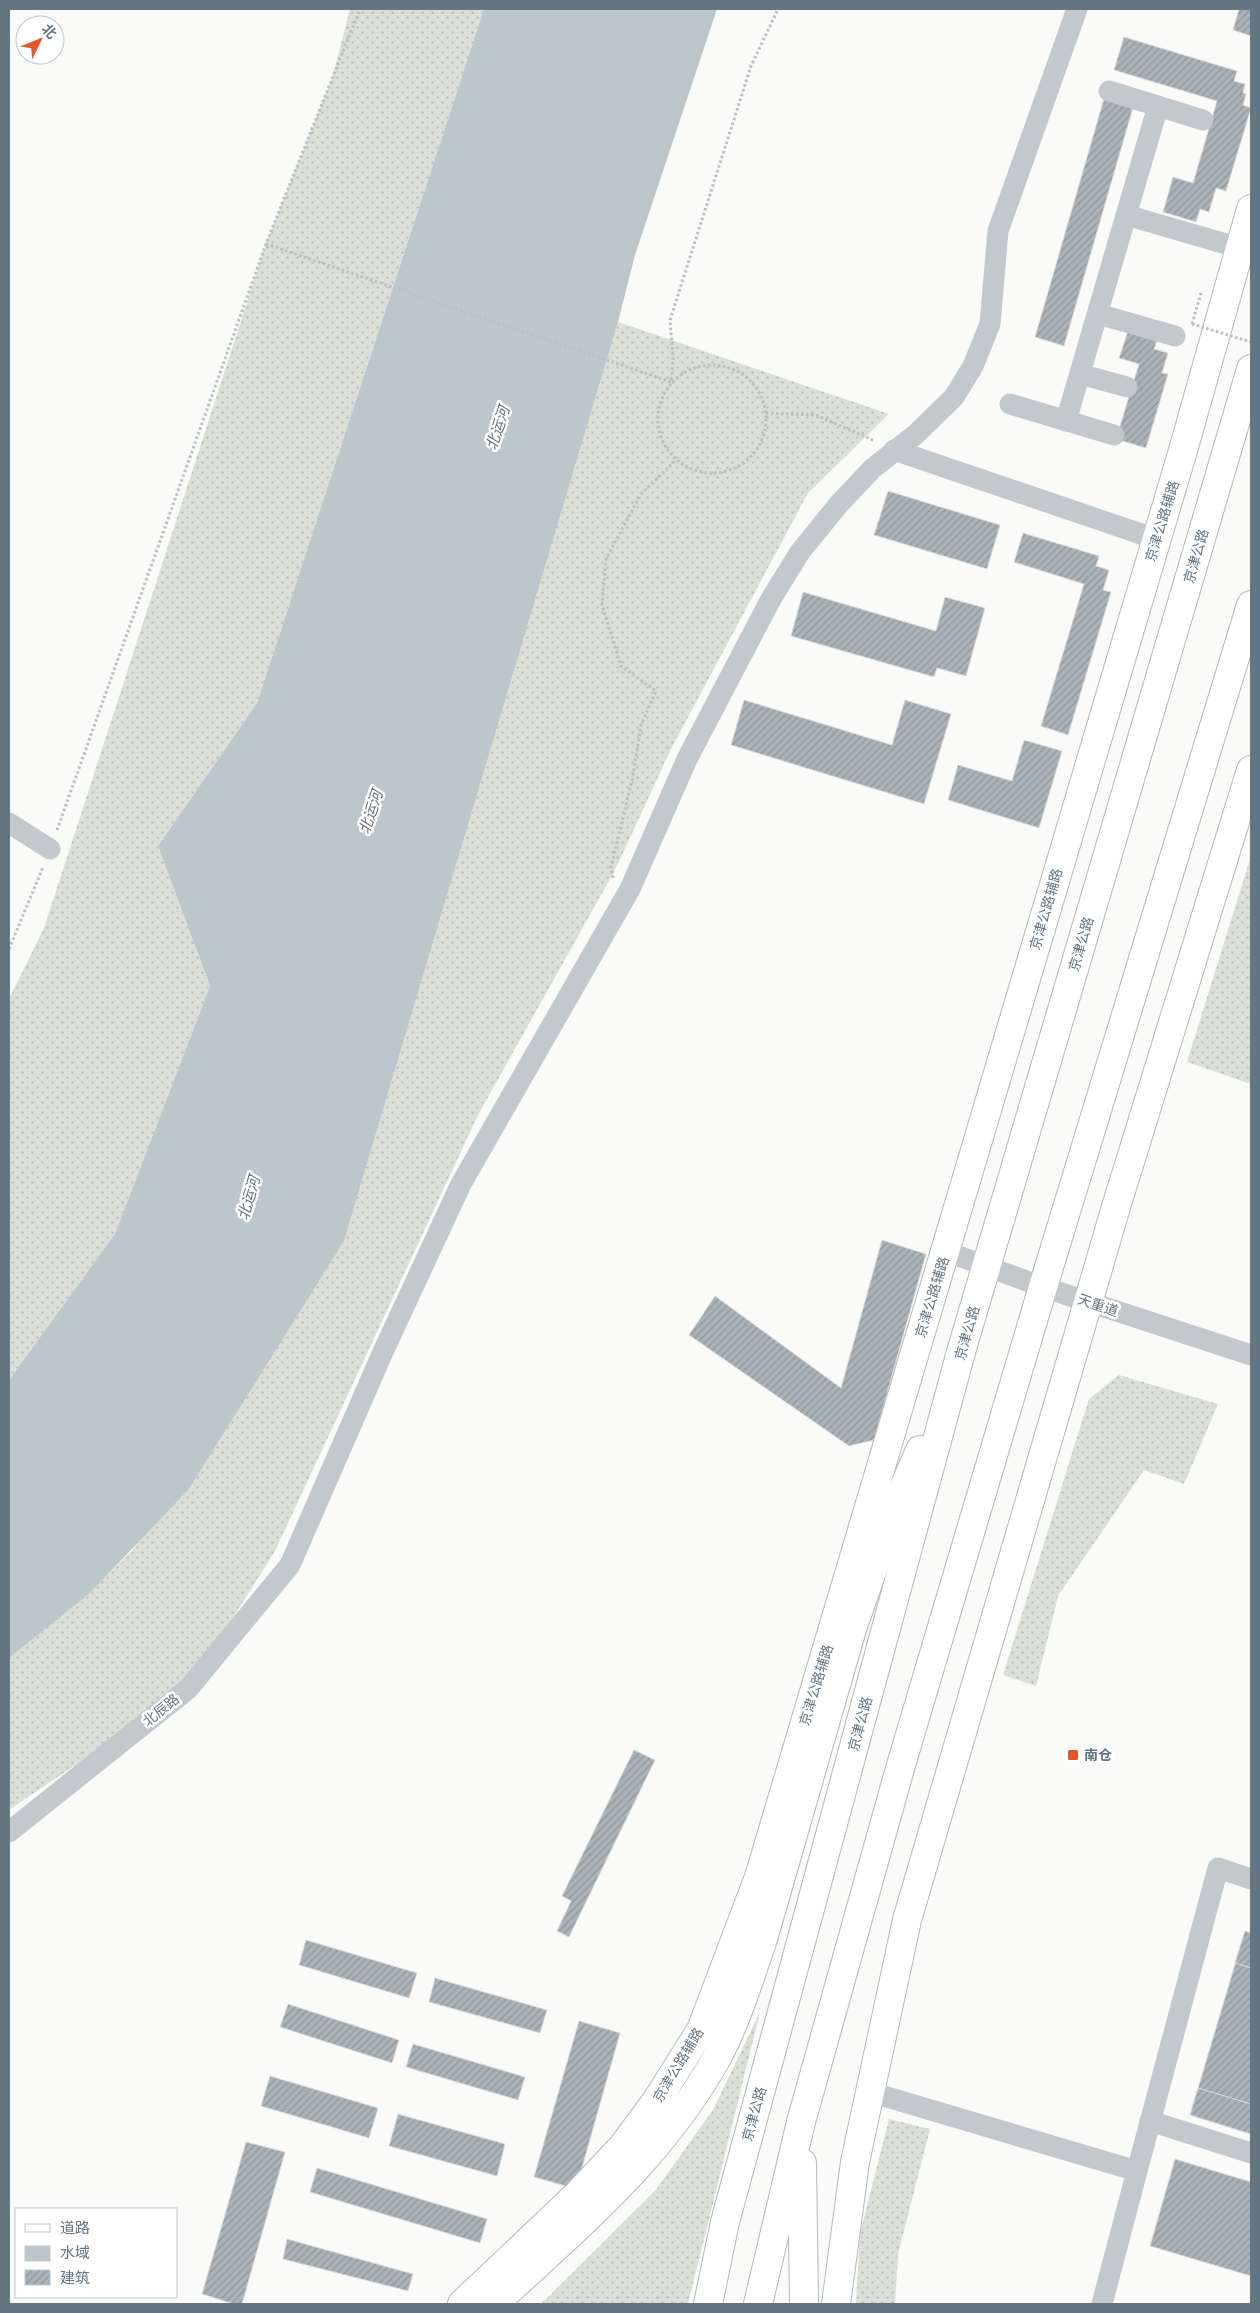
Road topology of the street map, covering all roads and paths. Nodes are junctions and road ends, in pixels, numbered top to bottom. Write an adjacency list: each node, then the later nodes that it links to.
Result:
1 (360, 9): 9 (path)
2 (778, 9): 16 (path)
3 (1076, 9): 22 (street, 北辰路)
4 (1109, 91): 5 (street)
5 (1158, 106): 6 (street); 8 (street)
6 (1203, 120)
7 (1251, 209): 10 (main road, 京津公路辅路)
8 (1126, 214): 10 (street); 11 (street)
9 (266, 244): 16 (path); 28 (path)
10 (1240, 248): 24 (main road, 京津公路辅路)
11 (1098, 314): 12 (street); 15 (street)
12 (1184, 330): 13 (path, bridge)
13 (1251, 342)
14 (1251, 369): 32 (main road, 京津公路)
15 (1080, 374): 17 (street); 20 (street)
16 (671, 382): 19 (path); 23 (path)
17 (1127, 387)
18 (1010, 404): 20 (street)
19 (766, 413): 22 (path); 23 (path)
20 (1066, 420): 21 (street)
21 (1114, 435)
22 (894, 450): 24 (street); 29 (street, 北辰路)
23 (676, 460): 29 (path)
24 (1156, 540): 31 (main road, 京津公路辅路)
25 (1251, 605): 33 (main road)
26 (1251, 770): 34 (main road)
27 (9, 823): 28 (street)
28 (50, 849): 30 (path)
29 (619, 908): 37 (street, 北辰路)
30 (9, 949)
31 (945, 1251): 32 (street, 天重道); 44 (main road, 京津公路辅路)
32 (986, 1267): 33 (street, 天重道); 35 (main road, 京津公路)
33 (1043, 1287): 34 (street, 天重道); 41 (main road)
34 (1088, 1301): 36 (street, 天重道); 39 (main road)
35 (961, 1352): 45 (main road); 46 (main road, 京津公路)
36 (1251, 1355)
37 (9, 1832)
38 (1251, 1879): 40 (street)
39 (870, 2092): 43 (street); 49 (main road)
40 (1150, 2121): 42 (street); 43 (street)
41 (801, 2122): 47 (main road); 48 (main road)
42 (1251, 2153)
43 (1137, 2171): 50 (street)
44 (462, 2304)
45 (494, 2304)
46 (708, 2304)
47 (758, 2304)
48 (804, 2304)
49 (836, 2304)
50 (1102, 2304)

